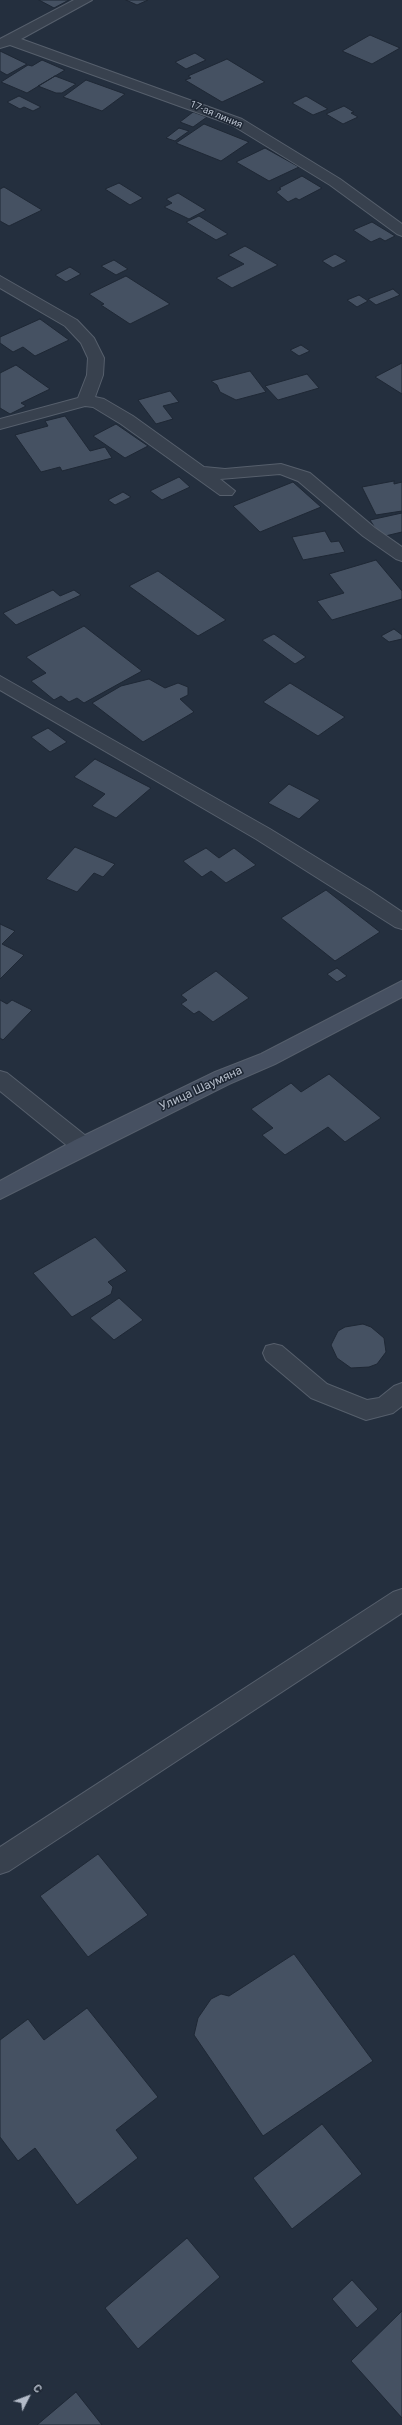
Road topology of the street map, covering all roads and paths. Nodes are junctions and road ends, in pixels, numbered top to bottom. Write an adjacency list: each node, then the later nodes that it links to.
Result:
1 (85, 0): 2 (street)
2 (5, 43): 3 (street, 17-ая линия)
3 (402, 231)
4 (0, 281): 5 (street)
5 (85, 401): 6 (street); 7 (street)
6 (0, 424)
7 (198, 472): 8 (street); 9 (street)
8 (226, 491)
9 (402, 555)
10 (0, 682): 11 (street)
11 (402, 922)
12 (402, 988): 14 (street, Улица Шаумяна)
13 (0, 1079): 14 (street)
14 (83, 1146): 15 (street, Улица Шаумяна)
15 (0, 1191)
16 (274, 1353): 17 (street)
17 (402, 1393)
18 (402, 1600): 19 (street)
19 (0, 1862)

